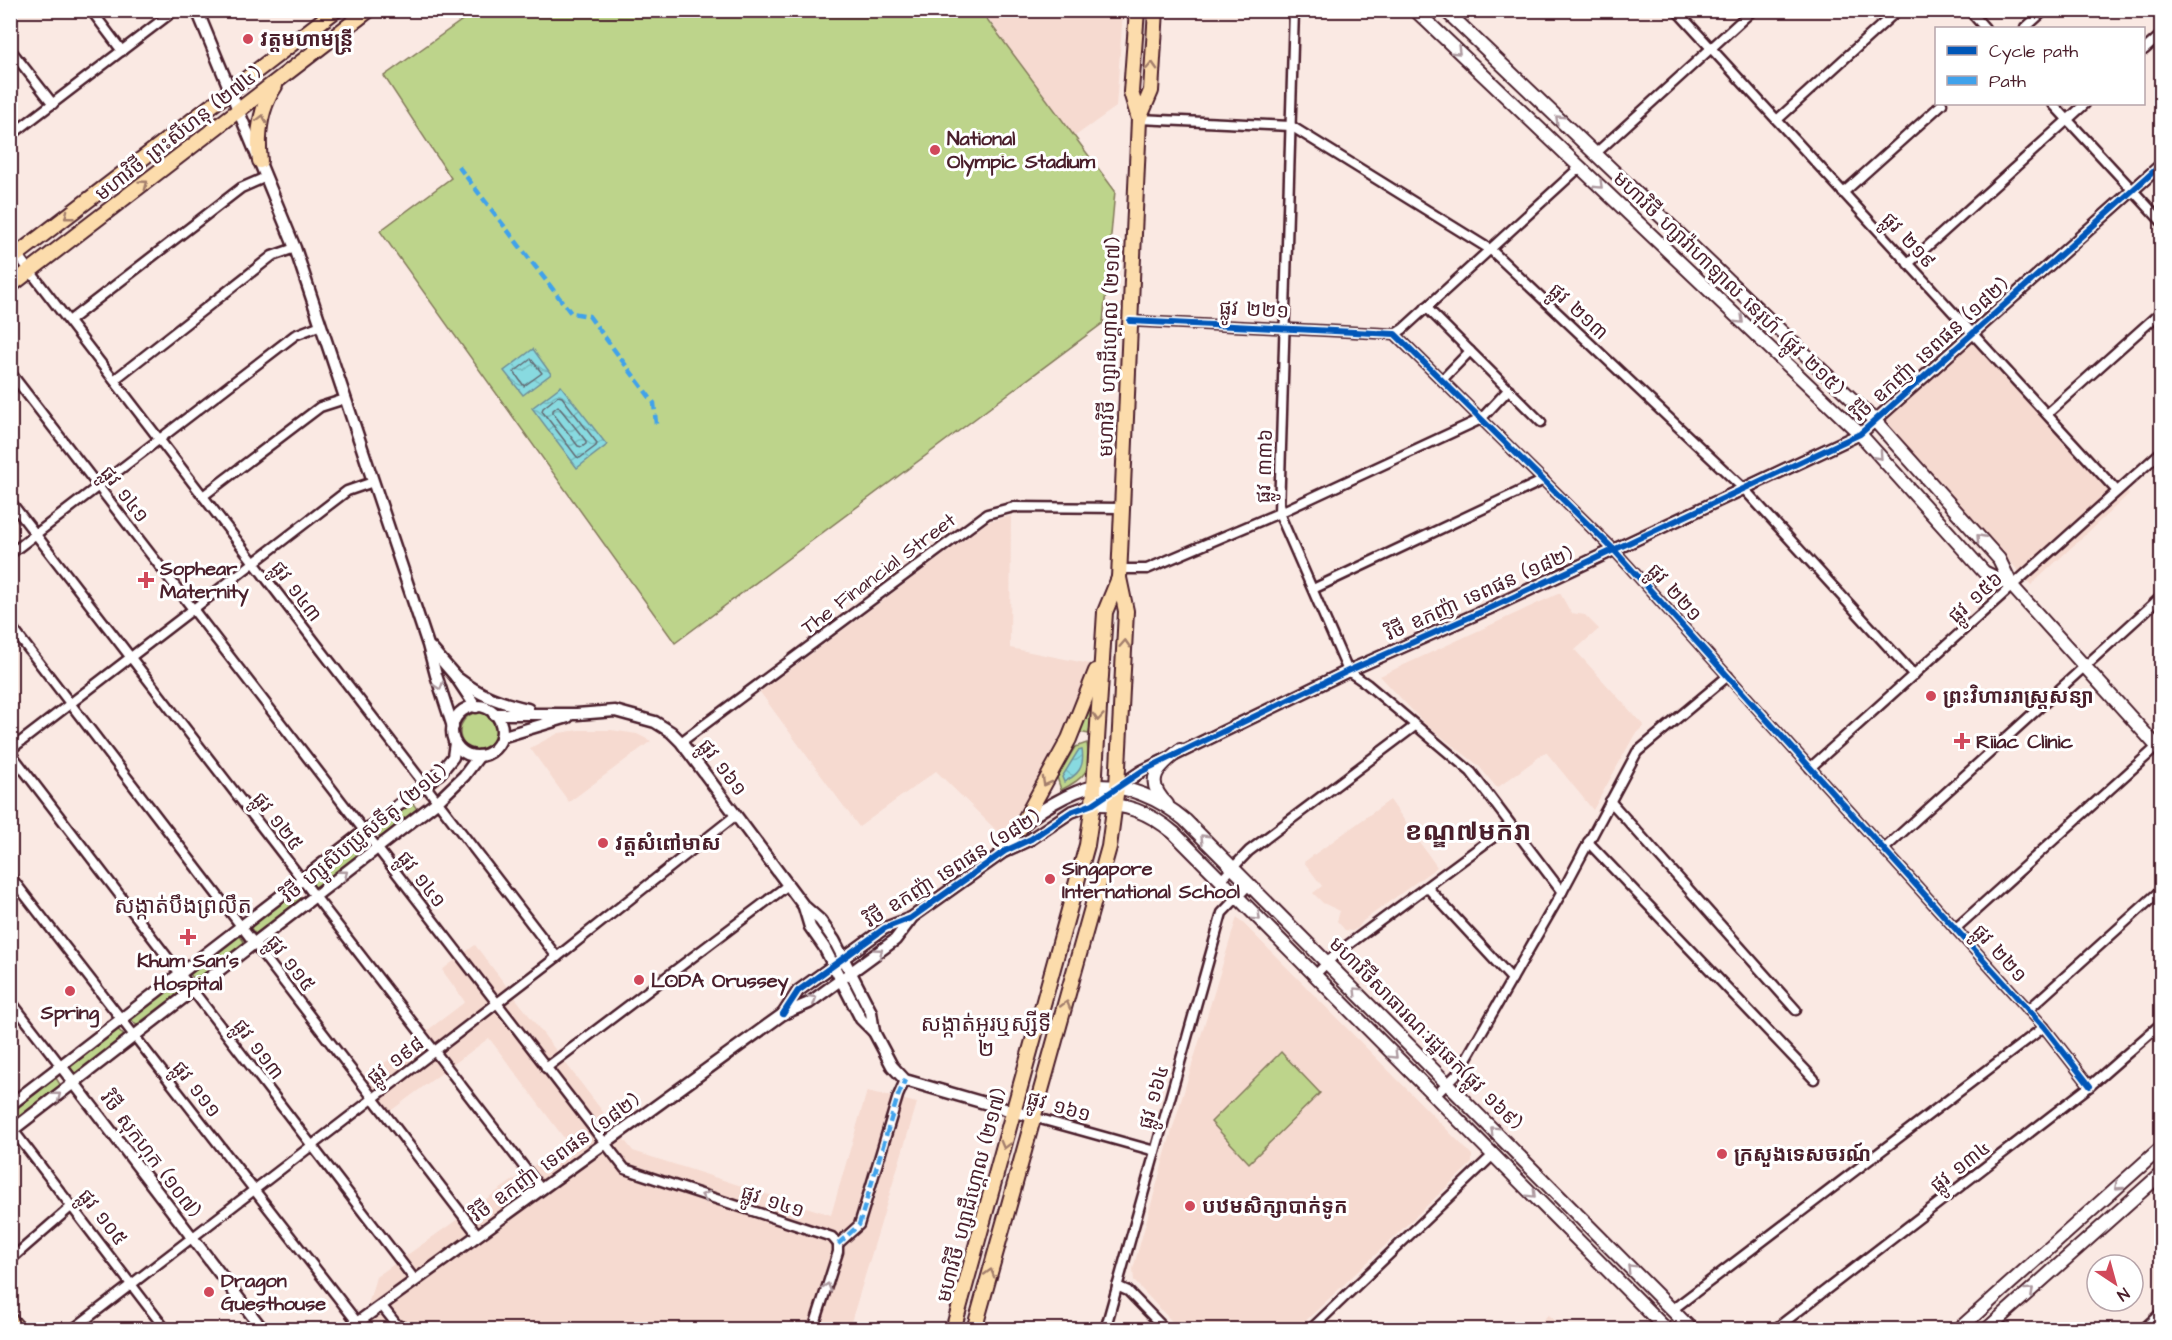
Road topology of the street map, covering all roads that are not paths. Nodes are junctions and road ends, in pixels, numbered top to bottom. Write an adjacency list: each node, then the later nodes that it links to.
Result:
1 (91, 10): 22 (street)
2 (175, 10): 22 (street)
3 (197, 10): 24 (street)
4 (336, 10): 24 (main road, មហាវិថី ព្រះសីហនុ (២៧៤))
5 (369, 10): 23 (main road, មហាវិថី ព្រះសីហនុ (២៧៤))
6 (1137, 10): 30 (main road, មហាវិថី ហ្សាដឹហ្គោល (២១៧))
7 (1156, 10): 30 (main road, មហាវិថី ហ្សាដឹហ្គោល (២១៧), one-way to 7)
8 (1294, 10): 33 (street, ផ្លូវ ៣៣៦)
9 (1415, 10): 38 (main road, មហាវិថី ហ្សាវ៉ាហាឡាល នេរុហ៍ (ផ្លូវ ២១៥), one-way to 38)
10 (1445, 10): 35 (main road, មហាវិថី ហ្សាវ៉ាហាឡាល នេរុហ៍ (ផ្លូវ ២១៥), one-way to 10)
11 (1753, 10): 20 (street)
12 (1898, 10): 32 (street)
13 (1969, 10): 16 (street)
14 (2045, 10): 17 (street)
15 (1677, 11): 20 (street, ផ្លូវ ២១៩)
16 (1984, 27)
17 (2026, 27)
18 (2162, 34): 21 (street)
19 (10, 49): 25 (street)
20 (1711, 49): 32 (street, ផ្លូវ ២១៩); 35 (street)
21 (2145, 49)
22 (122, 51): 25 (street)
23 (279, 80): 29 (main road, មហាវិថី ព្រះសីហនុ (២៧៤)); 36 (main road, one-way to 23)
24 (231, 91): 29 (street); 45 (main road, មហាវិថី ព្រះសីហនុ (២៧៤), one-way to 45)
25 (53, 104): 34 (street)
26 (1941, 105): 41 (street)
27 (2054, 105): 31 (street)
28 (2084, 105): 31 (street)
29 (239, 111): 36 (street); 47 (main road, មហាវិថី ព្រះសីហនុ (២៧៤), one-way to 29)
30 (1139, 118): 33 (street, ផ្លូវ ២១៣); 52 (main road, មហាវិថី ហ្សាដឹហ្គោល (២១៧))
31 (2067, 119): 40 (street); 46 (street)
32 (1777, 120): 41 (street, ផ្លូវ ២១៩)
33 (1291, 126): 44 (street, ផ្លូវ ២១៣); 54 (street, ផ្លូវ ៣៣៦)
34 (10, 136)
35 (1595, 154): 66 (main road, មហាវិថី ហ្សាវ៉ាហាឡាល នេរុហ៍ (ផ្លូវ ២១៥))
36 (260, 161): 39 (street)
37 (2162, 164): 40 (street, វិថី ឧកញ៉ា ទេពផន (១៨២))
38 (1580, 167): 44 (street); 67 (main road, មហាវិថី ហ្សាវ៉ាហាឡាល នេរុហ៍ (ផ្លូវ ២១៥), one-way to 67)
39 (266, 177): 43 (street); 51 (street)
40 (2132, 190): 42 (street); 56 (street, វិថី ឧកញ៉ា ទេពផន (១៨២))
41 (1843, 193): 46 (street, ផ្លូវ ២១៩)
42 (2162, 222)
43 (295, 248): 53 (street); 59 (street)
44 (1491, 250): 49 (street); 73 (street, ផ្លូវ ២១៣)
45 (13, 253): 47 (street, ផ្លូវ ១៤៣)
46 (1908, 264): 56 (street, ផ្លូវ ២១៩)
47 (30, 270): 48 (main road, មហាវិថី ព្រះសីហនុ (២៧៤)); 51 (street, ផ្លូវ ១៤៣)
48 (10, 286)
49 (1426, 307): 55 (street); 57 (street)
50 (2162, 311): 63 (street)
51 (69, 321): 59 (street, ផ្លូវ ១៤៣)
52 (1130, 321): 54 (street, ផ្លូវ ២២១); 77 (main road, មហាវិថី ហ្សាដឹហ្គោល (២១៧))
53 (321, 325): 62 (street); 68 (street)
54 (1285, 327): 55 (street, ផ្លូវ ២២១); 78 (street, ផ្លូវ ៣៣៦)
55 (1395, 334): 60 (street, ផ្លូវ ២២១)
56 (1973, 334): 63 (street, ផ្លូវ ២១៩); 66 (street, វិថី ឧកញ៉ា ទេពផន (១៨២))
57 (1470, 351): 60 (street); 61 (street)
58 (10, 372): 72 (street, ផ្លូវ ១៤១)
59 (114, 380): 68 (street, ផ្លូវ ១៤៣)
60 (1442, 380): 64 (street, ផ្លូវ ២២១)
61 (1509, 389): 64 (street); 65 (street)
62 (345, 399): 71 (street); 75 (street)
63 (2047, 414): 74 (street, ផ្លូវ ២១៩)
64 (1481, 419): 70 (street, ផ្លូវ ២២១); 78 (street)
65 (1541, 422)
66 (1876, 422): 67 (street, វិថី ឧកញ៉ា ទេពផន (១៨២)); 84 (main road, មហាវិថី ហ្សាវ៉ាហាឡាល នេរុហ៍ (ផ្លូវ ២១៥), one-way to 66)
67 (1860, 434): 73 (street, វិថី ឧកញ៉ា ទេពផន (១៨២)); 84 (main road, មហាវិថី ហ្សាវ៉ាហាឡាល នេរុហ៍ (ផ្លូវ ២១៥), one-way to 84)
68 (160, 439): 72 (street); 75 (street, ផ្លូវ ១៤៣)
69 (2162, 451): 74 (street, ផ្លូវ ១៥៦)
70 (1544, 480): 80 (street, ផ្លូវ ២២១); 85 (street)
71 (373, 482): 82 (street); 89 (street)
72 (98, 486): 79 (street); 87 (street, ផ្លូវ ១៤១)
73 (1744, 489): 80 (street, វិថី ឧកញ៉ា ទេពផន (១៨២)); 94 (street, ផ្លូវ ២១៣)
74 (2117, 491): 84 (street, ផ្លូវ ១៥៦)
75 (203, 496): 82 (street, ផ្លូវ ១៤៣)
76 (10, 501): 79 (street, ផ្លូវ ១២៥)
77 (1122, 508): 83 (main road, មហាវិថី ហ្សាដឹហ្គោល (២១៧)); 105 (street, The Financial Street)
78 (1279, 513): 83 (street); 85 (street, ផ្លូវ ៣៣៦)
79 (36, 534): 81 (street); 91 (street, ផ្លូវ ១២៥)
80 (1614, 550): 93 (street, វិថី ឧកញ៉ា ទេពផន (១៨២)); 95 (street, ផ្លូវ ២២១)
81 (10, 554)
82 (254, 562): 87 (street); 112 (street, ផ្លូវ ១៤៣)
83 (1119, 573): 90 (main road, មហាវិថី ហ្សាដឹហ្គោល (២១៧)); 114 (main road, មហាវិថី ហ្សាដឹហ្គោល (២១៧), one-way to 83)
84 (2012, 586): 92 (main road, មហាវិថី ហ្សាវ៉ាហាឡាល នេរុហ៍ (ផ្លូវ ២១៥)); 94 (street, ផ្លូវ ១៥៦)
85 (1313, 589): 93 (street, ផ្លូវ ៣៣៦)
86 (2162, 596): 92 (street)
87 (193, 609): 91 (street); 123 (street, ផ្លូវ ១៤១)
88 (10, 626): 97 (street, ផ្លូវ ១១៥)
89 (428, 645): 96 (street); 103 (street, one-way to 103)
90 (1102, 652): 113 (main road, មហាវិថី ហ្សាដឹហ្គោល (២១៧), one-way to 113); 122 (main road, one-way to 122)
91 (131, 657): 97 (street); 130 (street, ផ្លូវ ១២៥)
92 (2084, 666): 107 (main road, មហាវិថី ហ្សាវ៉ាហាឡាល នេរុហ៍ (ផ្លូវ ២១៥)); 126 (street)
93 (1348, 670): 102 (street, ផ្លូវ ៣៣៦); 108 (street, វិថី ឧកញ៉ា ទេពផន (១៨២))
94 (1914, 675): 111 (street, ផ្លូវ ១៥៦)
95 (1728, 676): 111 (street, ផ្លូវ ២២១); 116 (street)
96 (456, 677): 98 (street); 100 (street)
97 (70, 704): 109 (street); 142 (street, ផ្លូវ ១១៥)
98 (476, 707): 99 (street); 103 (street)
99 (494, 714): 100 (street, ផ្លូវ ១៦១); 104 (street)
100 (552, 714): 101 (street, ផ្លូវ ១៦១)
101 (577, 714): 104 (street, ផ្លូវ ១៦១); 105 (street, ផ្លូវ ១៦១)
102 (1415, 726): 121 (street, ផ្លូវ ៣៣៦); 128 (street)
103 (453, 727): 106 (street)
104 (501, 737): 110 (street)
105 (681, 742): 120 (street, ផ្លូវ ១៦១)
106 (455, 743): 110 (street); 112 (street)
107 (2160, 747): 144 (street)
108 (1180, 750): 114 (street, វិថី ឧកញ៉ា ទេពផន (១៨២)); 119 (main road)
109 (10, 751): 151 (street, ផ្លូវ ១១៣)
110 (479, 756): 115 (street, វិថី ហ្សូសិបប្រូសទីតូ (២១៤))
111 (1810, 768): 126 (street, ផ្លូវ ២២១)
112 (425, 785): 115 (street, ផ្លូវ ១៤៣); 123 (street)
113 (1094, 786): 114 (main road, មហាវិថីសាធារណៈរដ្ឋឆេក(ផ្លូវ ១៦៩)); 117 (main road, មហាវិថី ហ្សាដឹហ្គោល (២១៧)); 122 (street, វិថី ឧកញ៉ា ទេពផន (១៨២))
114 (1117, 787): 117 (street, វិថី ឧកញ៉ា ទេពផន (១៨២)); 118 (main road, មហាវិថី ហ្សាដឹហ្គោល (២១៧)); 119 (main road, មហាវិថីសាធារណៈរដ្ឋឆេក(ផ្លូវ ១៦៩))
115 (438, 801): 125 (street, វិថី ហ្សូសិបប្រូសទីតូ (២១៤)); 146 (street, ផ្លូវ ១៤៣)
116 (1610, 801): 124 (street); 158 (street)
117 (1093, 804): 118 (main road, មហាវិថីសាធារណៈរដ្ឋឆេក(ផ្លូវ ១៦៩)); 127 (street, វិថី ឧកញ៉ា ទេពផន (១៨២)); 141 (main road, មហាវិថី ហ្សាដឹហ្គោល (២១៧))
118 (1115, 804): 131 (main road, មហាវិថីសាធារណៈរដ្ឋឆេក(ផ្លូវ ១៦៩)); 143 (main road, មហាវិថី ហ្សាដឹហ្គោល (២១៧))
119 (1174, 811): 128 (main road, មហាវិថីសាធារណៈរដ្ឋឆេក(ផ្លូវ ១៦៩), one-way to 119)
120 (736, 815): 133 (street, ផ្លូវ ១៦១); 146 (street, ផ្លូវ ១៩៨)
121 (1510, 825): 134 (street); 136 (street, ផ្លូវ ៣៣៦)
122 (1020, 828): 127 (street, វិថី ឧកញ៉ា ទេពផន (១៨២))
123 (364, 832): 125 (street, ផ្លូវ ១៤១); 130 (street)
124 (1588, 842): 136 (street); 169 (street)
125 (376, 849): 137 (street, វិថី ហ្សូសិបប្រូសទីតូ (២១៤), one-way to 125); 157 (street, ផ្លូវ ១៤១)
126 (1884, 849): 144 (street, ផ្លូវ ២២១)
127 (1005, 851): 140 (street, វិថី ឧកញ៉ា ទេពផន (១៨២))
128 (1233, 867): 131 (street); 132 (main road, មហាវិថីសាធារណៈរដ្ឋឆេក(ផ្លូវ ១៦៩))
129 (10, 876): 161 (street, ផ្លូវ ១១១)
130 (302, 880): 137 (street, ផ្លូវ ១២៥); 142 (street)
131 (1221, 880): 138 (main road, មហាវិថីសាធារណៈរដ្ឋឆេក(ផ្លូវ ១៦៩))
132 (1250, 884): 138 (street, ផ្លូវ ១៦៤); 148 (main road, មហាវិថីសាធារណៈរដ្ឋឆេក(ផ្លូវ ១៦៩))
133 (788, 885): 139 (street, ផ្លូវ ១៦១); 168 (street)
134 (1427, 887): 148 (street); 153 (street)
135 (2162, 889): 159 (street)
136 (1562, 892): 153 (street)
137 (315, 896): 145 (street, វិថី ហ្សូសិបប្រូសទីតូ (២១៤)); 166 (street, ផ្លូវ ១២៥)
138 (1238, 897): 152 (main road, មហាវិថីសាធារណៈរដ្ឋឆេក(ផ្លូវ ១៦៩), one-way to 152); 183 (street, ផ្លូវ ១៦៤)
139 (803, 905): 147 (street, ផ្លូវ ១៦១); 149 (street, ផ្លូវ ១៦១)
140 (911, 918): 147 (street, វិថី ឧកញ៉ា ទេពផន (១៨២)); 150 (street, វិថី ឧកញ៉ា ទេពផន (១៨២), one-way to 140)
141 (1066, 923): 143 (main road); 177 (main road, មហាវិថី ហ្សាដឹហ្គោល (២១៧))
142 (242, 926): 145 (street, ផ្លូវ ១១៥); 151 (street)
143 (1088, 928): 178 (main road, មហាវិថី ហ្សាដឹហ្គោល (២១៧), one-way to 143)
144 (1955, 929): 159 (street, ផ្លូវ ២២១)
145 (255, 943): 155 (street, វិថី ហ្សូសិបប្រូសទីតូ (២១៤)); 175 (street, ផ្លូវ ១១៥)
146 (557, 957): 157 (street, ផ្លូវ ១៩៨)
147 (843, 958): 149 (street, វិថី ឧកញ៉ា ទេពផន (១៨២)); 150 (street, ផ្លូវ ១៦១)
148 (1328, 962): 152 (street); 172 (main road, មហាវិថីសាធារណៈរដ្ឋឆេក(ផ្លូវ ១៦៩), one-way to 148)
149 (834, 966): 154 (street, ផ្លូវ ១៦១); 160 (street, វិថី ឧកញ៉ា ទេពផន (១៨២))
150 (851, 973): 154 (street, វិថី ឧកញ៉ា ទេពផន (១៨២)); 164 (street, ផ្លូវ ១៦១)
151 (180, 974): 155 (street, ផ្លូវ ១១៣); 161 (street)
152 (1315, 975): 174 (main road, មហាវិថីសាធារណៈរដ្ឋឆេក(ផ្លូវ ១៦៩), one-way to 174)
153 (1512, 979): 172 (street)
154 (841, 980): 160 (street, វិថី ឧកញ៉ា ទេពផន (១៨២), one-way to 154); 164 (street, ផ្លូវ ១៦១)
155 (194, 990): 165 (street, វិថី ហ្សូសិបប្រូសទីតូ (២១៤)); 181 (street, ផ្លូវ ១១៣)
156 (10, 1000): 167 (street, វិថី សុកហុក (១០៧))
157 (497, 1003): 166 (street, ផ្លូវ ១៩៨); 168 (street, ផ្លូវ ១៤១)
158 (1796, 1010)
159 (2028, 1010): 163 (street, ផ្លូវ ២២១)
160 (783, 1014): 180 (street, វិថី ឧកញ៉ា ទេពផន (១៨២))
161 (122, 1020): 165 (street, ផ្លូវ ១១១); 167 (street)
162 (2162, 1023): 173 (street, ផ្លូវ ១៣៤)
163 (2044, 1027): 173 (street, ផ្លូវ ២២១); 198 (street)
164 (874, 1032): 170 (street, ផ្លូវ ១៦១)
165 (134, 1036): 171 (street, វិថី ហ្សូសិបប្រូសទីតូ (២១៤)); 187 (street, ផ្លូវ ១១១)
166 (434, 1051): 175 (street, ផ្លូវ ១៩៨); 188 (street, ផ្លូវ ១២៥)
167 (61, 1066): 171 (street, វិថី សុកហុក (១០៧)); 176 (street)
168 (546, 1068): 180 (street, ផ្លូវ ១៤១)
169 (1814, 1079)
170 (905, 1080): 177 (street, ផ្លូវ ១៦១); 192 (street)
171 (74, 1083): 179 (street, វិថី ហ្សូសិបប្រូសទីតូ (២១៤), one-way to 171); 191 (street, វិថី សុកហុក (១០៧))
172 (1447, 1083): 174 (street); 198 (main road, មហាវិថីសាធារណៈរដ្ឋឆេក(ផ្លូវ ១៦៩), one-way to 172)
173 (2090, 1086): 216 (street, ផ្លូវ ១៣៤)
174 (1435, 1096): 184 (main road, មហាវិថីសាធារណៈរដ្ឋឆេក(ផ្លូវ ១៦៩))
175 (373, 1097): 181 (street, ផ្លូវ ១៩៨); 190 (street, ផ្លូវ ១១៥)
176 (10, 1105)
177 (1014, 1112): 178 (street, ផ្លូវ ១៦១); 210 (main road, មហាវិថី ហ្សាដឹហ្គោល (២១៧), one-way to 210)
178 (1033, 1117): 183 (street, ផ្លូវ ១៦១); 211 (main road, មហាវិថី ហ្សាដឹហ្គោល (២១៧), one-way to 178)
179 (11, 1130): 189 (street, ផ្លូវ ១០៥)
180 (604, 1143): 188 (street, វិថី ឧកញ៉ា ទេពផន (១៨២)); 192 (street, ផ្លូវ ១៤១, one-way to 180)
181 (312, 1145): 187 (street, ផ្លូវ ១៩៨); 194 (street, ផ្លូវ ១១៣)
182 (2162, 1147): 185 (main road)
183 (1155, 1151): 196 (street, ផ្លូវ ១៦៤)
184 (1493, 1155): 202 (street); 214 (main road, មហាវិថីសាធារណៈរដ្ឋឆេក(ផ្លូវ ១៦៩), one-way to 214)
185 (2150, 1157): 186 (main road); 217 (main road, one-way to 217)
186 (2162, 1171): 218 (main road, one-way to 186)
187 (254, 1189): 191 (street, ផ្លូវ ១៩៨); 201 (street, ផ្លូវ ១១១)
188 (541, 1189): 190 (street, វិថី ឧកញ៉ា ទេពផន (១៨២))
189 (72, 1206): 193 (street); 195 (street, ផ្លូវ ១០៥)
190 (478, 1235): 194 (street, វិថី ឧកញ៉ា ទេពផន (១៨២))
191 (192, 1237): 195 (street, ផ្លូវ ១៩៨); 206 (street, វិថី សុកហុក (១០៧))
192 (838, 1244): 209 (street, one-way to 192)
193 (10, 1260)
194 (415, 1280): 197 (street, វិថី ឧកញ៉ា ទេពផន (១៨២))
195 (131, 1284): 204 (street, ផ្លូវ ១៩៨); 205 (street, ផ្លូវ ១០៥)
196 (1117, 1287): 212 (street, ផ្លូវ ១៦៤); 213 (street)
197 (381, 1305): 201 (street, វិថី ឧកញ៉ា ទេពផន (១៨២)); 208 (street)
198 (1672, 1310): 215 (main road, មហាវិថីសាធារណៈរដ្ឋឆេក(ផ្លូវ ១៦៩))
199 (2162, 1312): 219 (street)
200 (10, 1320): 203 (main road)
201 (357, 1323): 207 (street, វិថី ឧកញ៉ា ទេពផន (១៨២))
202 (1316, 1328)
203 (20, 1329)
204 (72, 1329)
205 (166, 1329)
206 (263, 1329)
207 (347, 1329)
208 (413, 1329)
209 (813, 1329)
210 (954, 1329)
211 (974, 1329)
212 (1105, 1329)
213 (1166, 1329)
214 (1667, 1329)
215 (1692, 1329)
216 (1774, 1329)
217 (1958, 1329)
218 (1986, 1329)
219 (2142, 1329)

